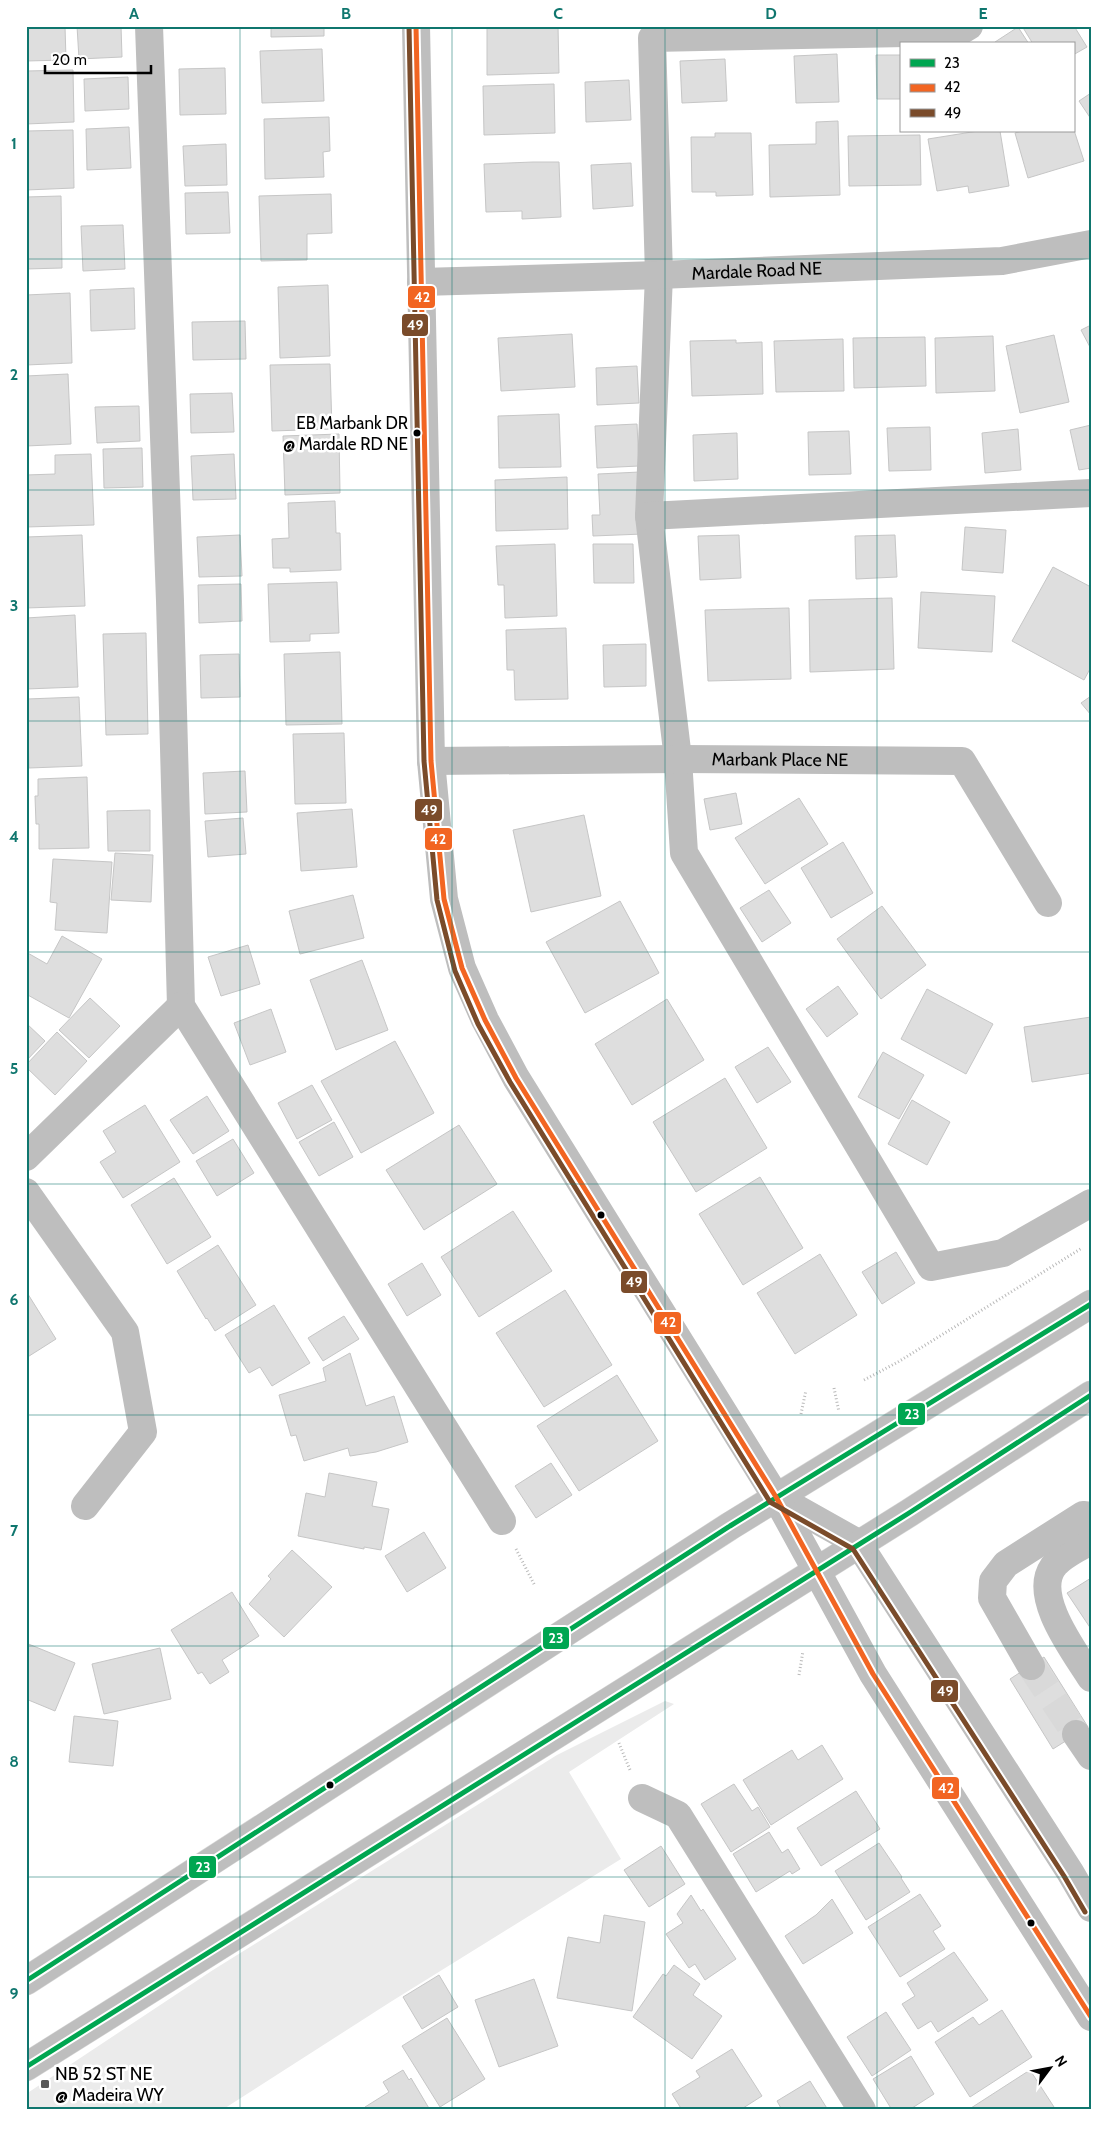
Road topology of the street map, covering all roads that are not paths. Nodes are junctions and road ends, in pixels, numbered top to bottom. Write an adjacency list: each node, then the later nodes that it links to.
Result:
1 (150, 26): 12 (street)
2 (416, 26): 6 (street)
3 (969, 26): 5 (street)
4 (1091, 244): 5 (street, Mardale Road NE)
5 (659, 275): 6 (street, Mardale Road NE); 8 (street)
6 (421, 282): 10 (street)
7 (1091, 493): 8 (street)
8 (650, 516): 9 (street)
9 (678, 759): 10 (street, Marbank Place NE); 11 (street, Marbank Place NE); 15 (street)
10 (431, 761): 18 (street)
11 (1048, 904)
12 (180, 1006): 13 (street); 21 (street)
13 (26, 1157)
14 (26, 1192): 19 (street)
15 (1091, 1203)
16 (1091, 1304): 18 (street)
17 (1091, 1395): 23 (street)
18 (776, 1498): 23 (street); 24 (street); 29 (street)
19 (85, 1506)
20 (1091, 1516): 25 (street)
21 (502, 1521)
22 (1091, 1541): 26 (street)
23 (858, 1543): 24 (street); 28 (street)
24 (815, 1571): 30 (street); 31 (street)
25 (1032, 1666)
26 (1091, 1678)
27 (642, 1798): 32 (street)
28 (1091, 1908)
29 (26, 1981)
30 (1091, 2017)
31 (26, 2067)
32 (862, 2110)

